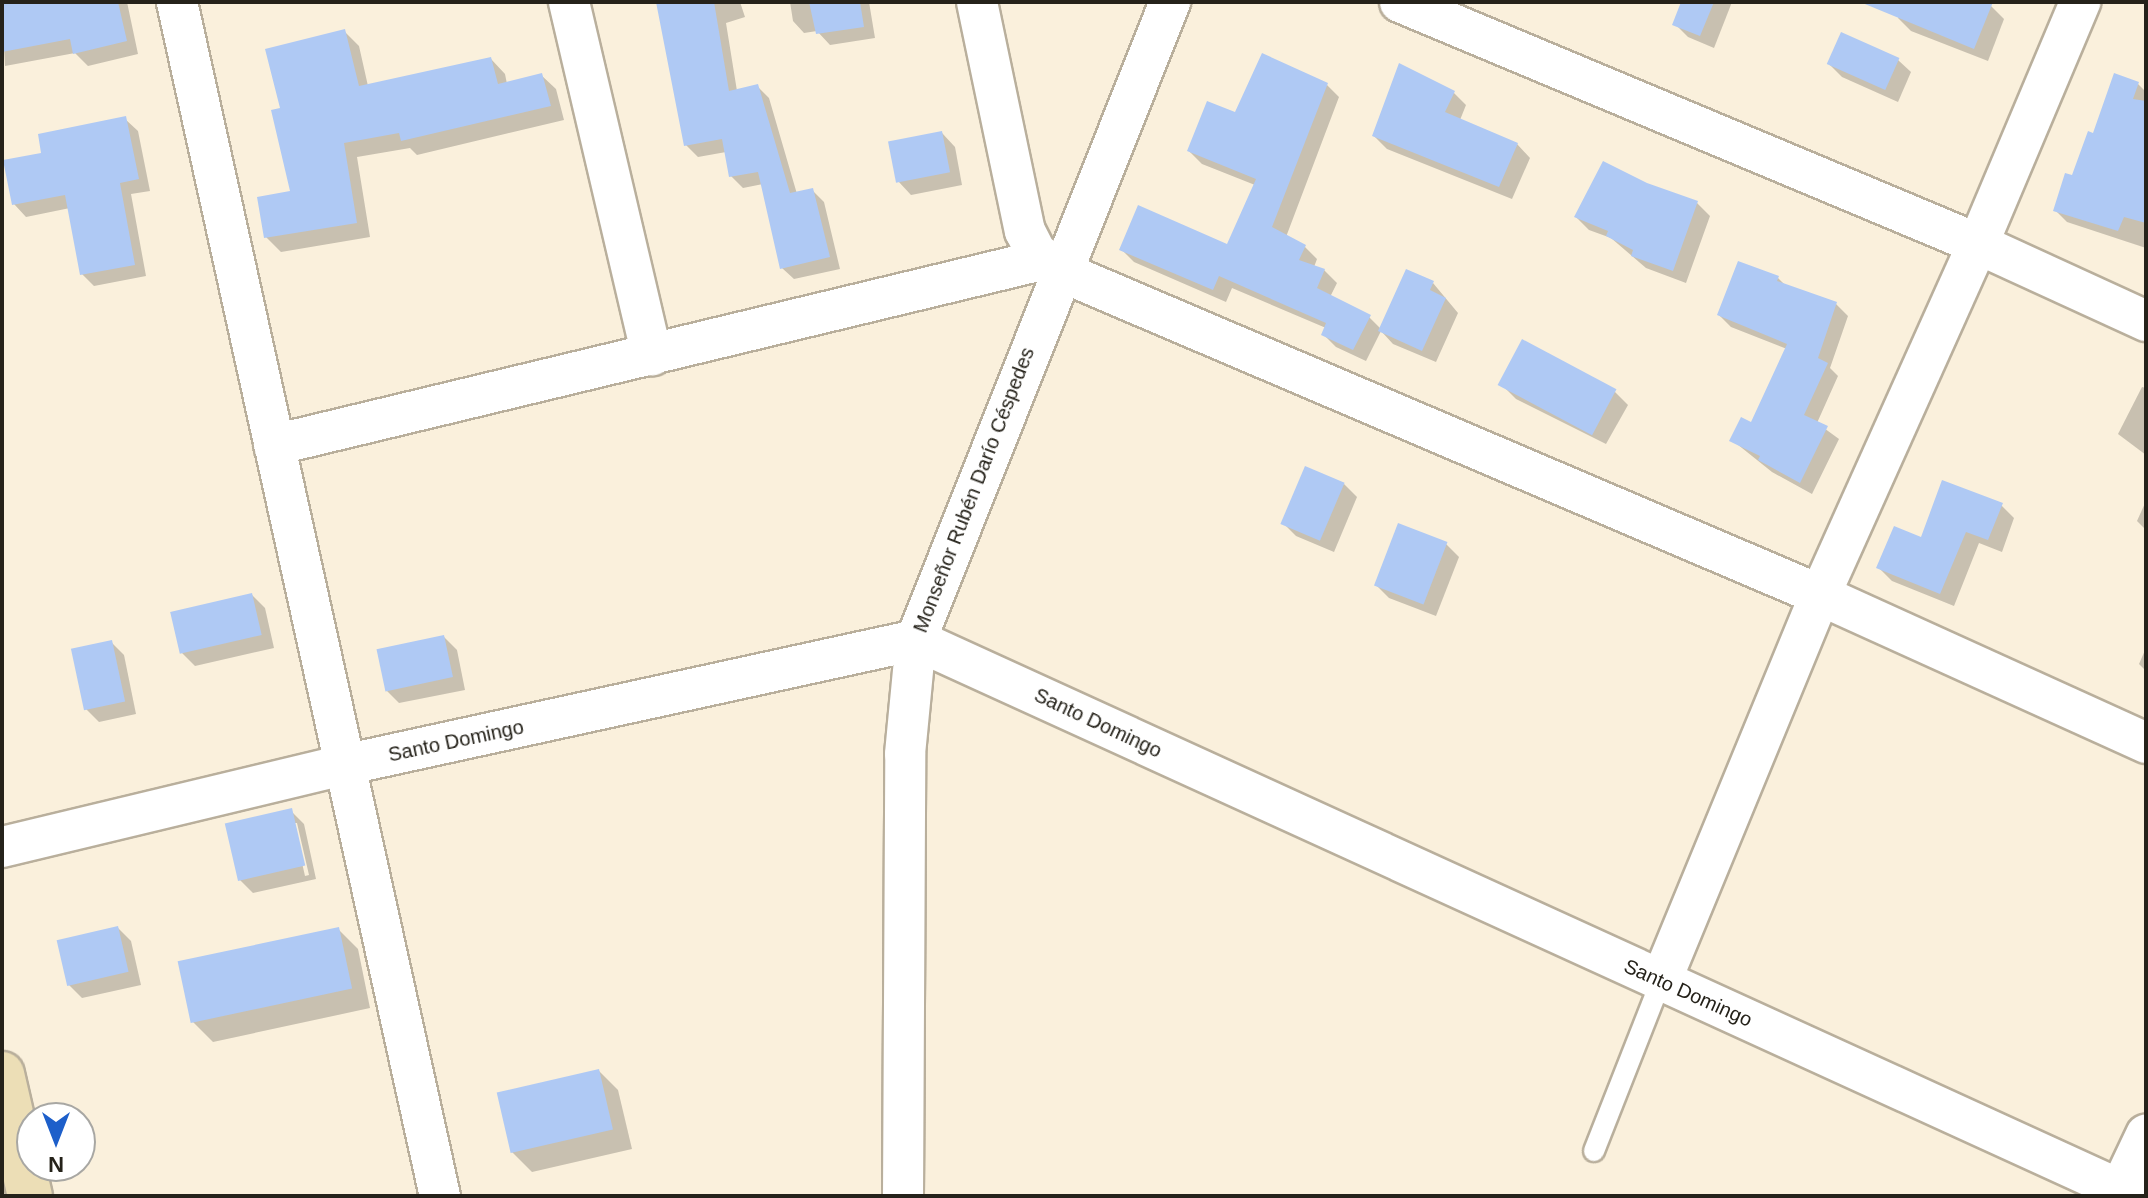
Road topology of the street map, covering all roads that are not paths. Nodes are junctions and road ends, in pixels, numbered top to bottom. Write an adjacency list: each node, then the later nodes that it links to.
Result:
1 (177, 2): 11 (street)
2 (569, 2): 10 (street)
3 (977, 2): 8 (street)
4 (1170, 2): 8 (street, Monseñor Rubén Darío Céspedes)
5 (1400, 2): 7 (street)
6 (2080, 2): 7 (street)
7 (1978, 244): 9 (street); 12 (street)
8 (1053, 265): 10 (street); 12 (street); 13 (street, Monseñor Rubén Darío Céspedes)
9 (2146, 321)
10 (652, 355): 11 (street)
11 (274, 445): 15 (street)
12 (1820, 595): 14 (street); 17 (street)
13 (916, 640): 15 (street, Santo Domingo); 17 (street, Santo Domingo); 24 (street, Monseñor Rubén Darío Céspedes)
14 (2146, 743)
15 (344, 765): 16 (street, Santo Domingo); 23 (street)
16 (2, 847)
17 (1661, 981): 20 (lane); 21 (street, Santo Domingo)
18 (2, 1074): 22 (street)
19 (2146, 1135): 21 (street)
20 (1594, 1151)
21 (2124, 1194)
22 (30, 1196)
23 (440, 1196)
24 (903, 1196)

